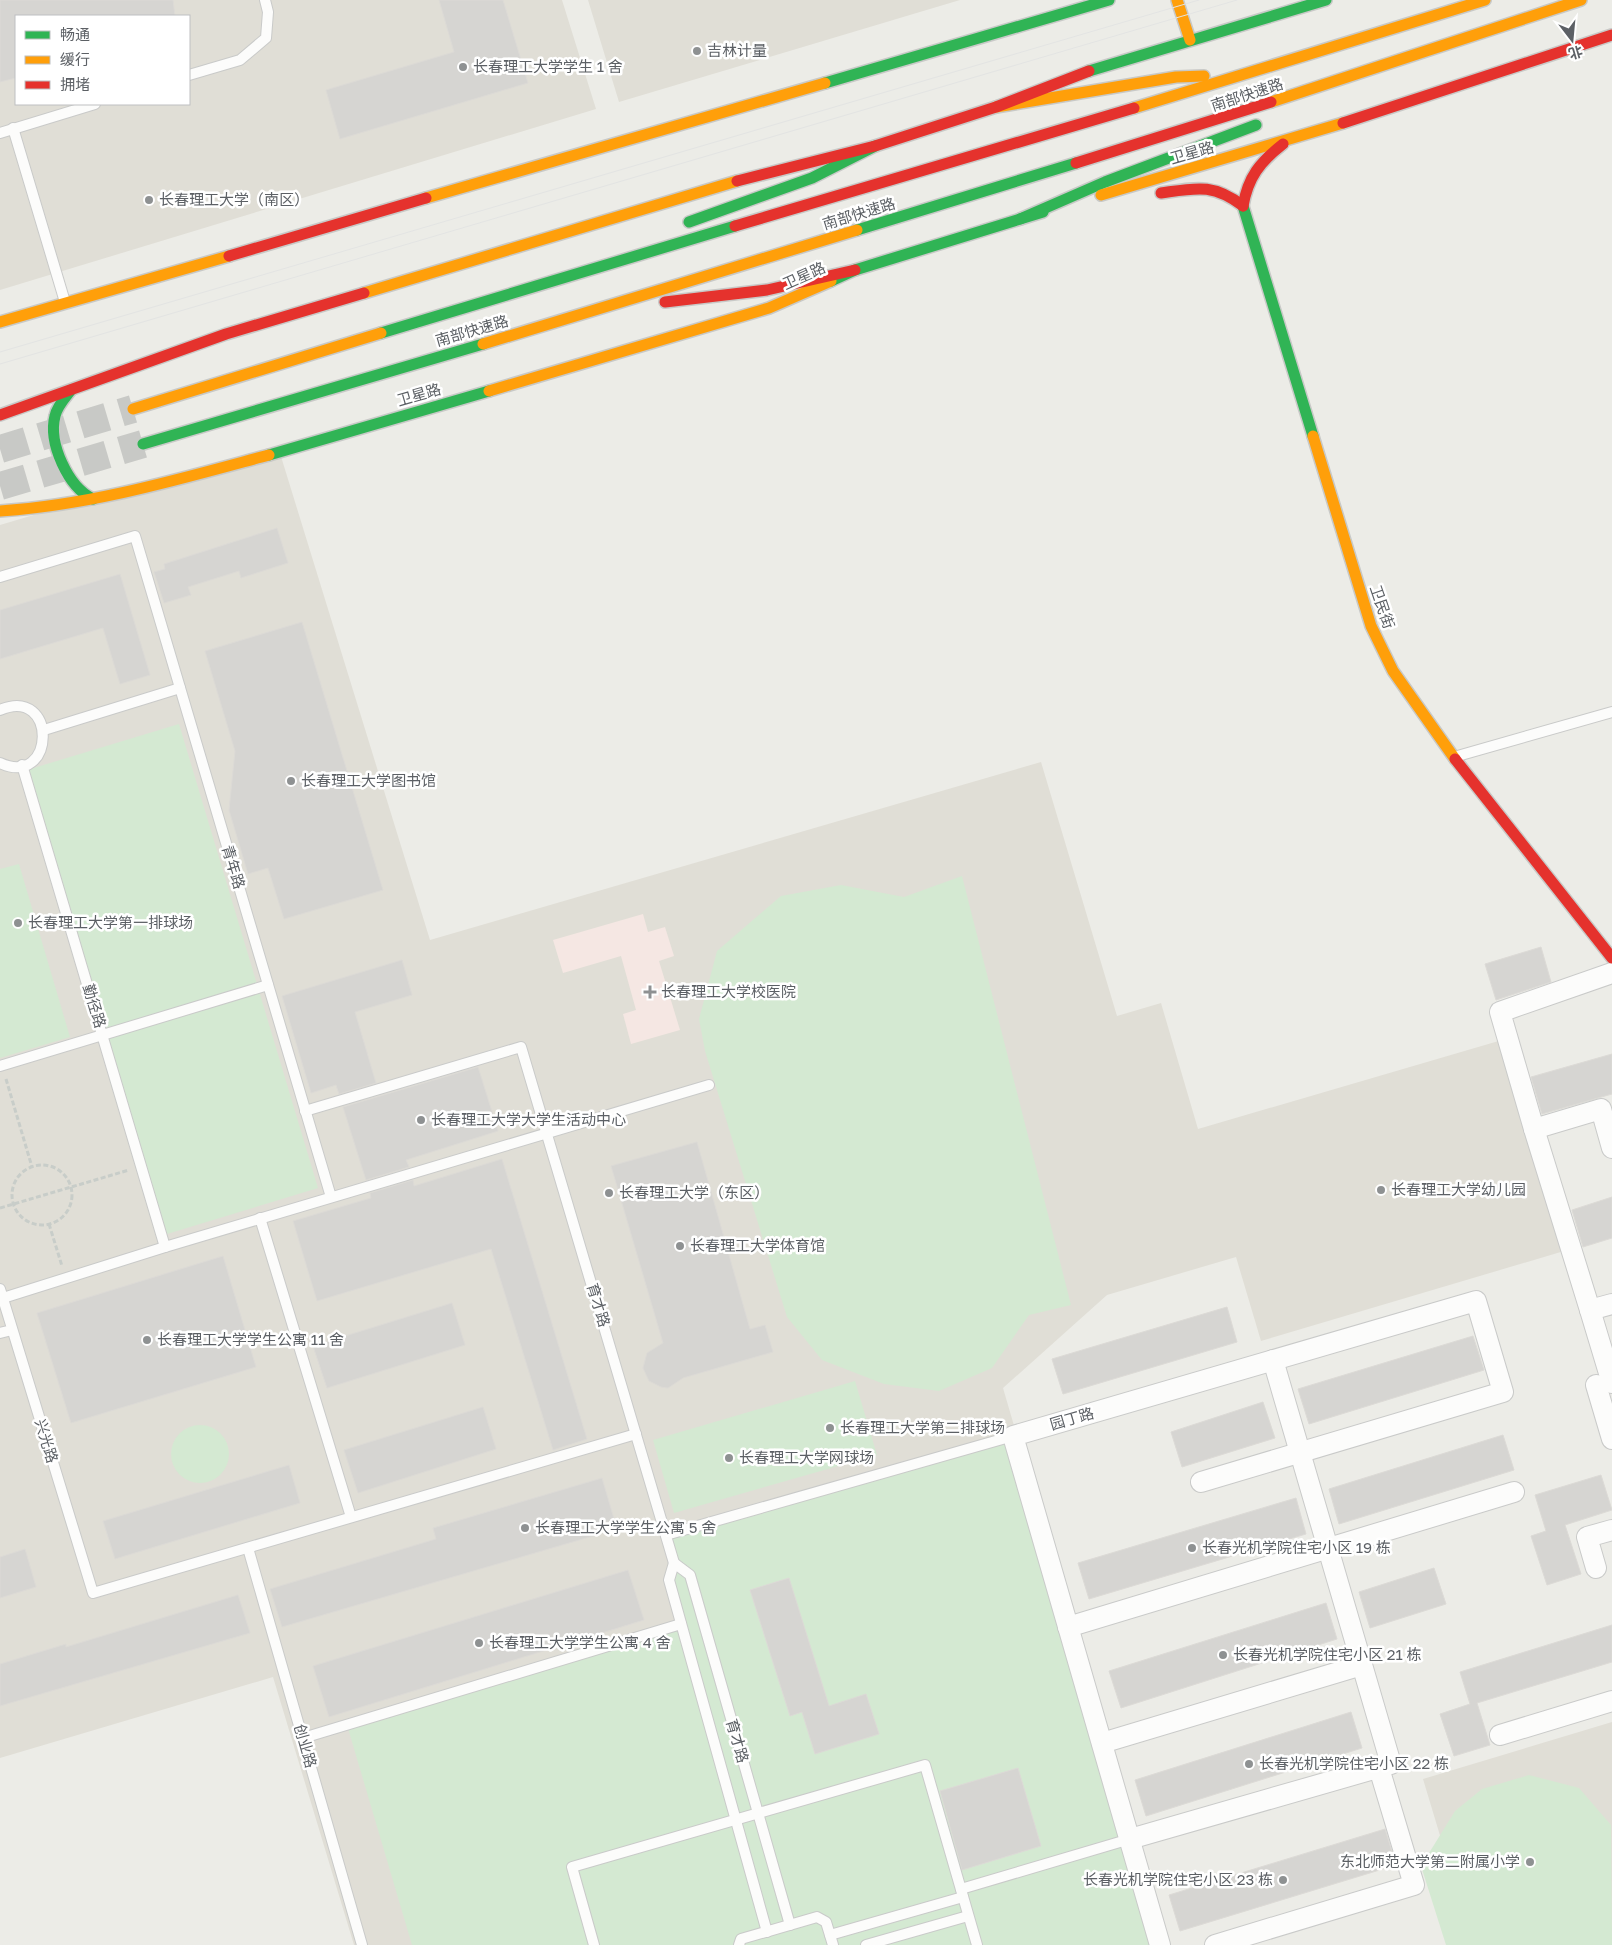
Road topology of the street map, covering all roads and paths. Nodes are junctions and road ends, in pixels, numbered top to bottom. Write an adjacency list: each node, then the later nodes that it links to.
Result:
1 (264, 0): 10 (lane)
2 (1109, 0): 27 (main road)
3 (1177, 0): 8 (main road)
4 (1326, 0): 8 (main road)
5 (1485, 0): 9 (main road, 南部快速路)
6 (1581, 0): 11 (main road, 南部快速路)
7 (1612, 35): 18 (main road, 卫星路)
8 (1190, 40): 13 (main road)
9 (1250, 74): 13 (main road); 26 (main road, 南部快速路)
10 (190, 75)
11 (1323, 87): 14 (main road); 28 (main road, 南部快速路)
12 (92, 105): 16 (lane)
13 (996, 107): 19 (main road)
14 (1282, 110)
15 (1266, 120): 22 (main road)
16 (13, 128): 17 (lane); 27 (lane)
17 (0, 132)
18 (1291, 139): 20 (main road, 卫星路); 21 (main road)
19 (875, 146): 23 (main road); 30 (main road)
20 (1109, 193): 21 (main road); 22 (main road, 卫星路)
21 (1243, 206): 41 (main road, 卫民街)
22 (1020, 219): 25 (main road, 卫星路)
23 (674, 227)
24 (612, 251): 26 (main road)
25 (854, 270): 28 (main road); 34 (main road, 卫星路)
26 (516, 291): 31 (main road, 南部快速路)
27 (65, 302): 29 (main road)
28 (594, 310): 33 (main road, 南部快速路)
29 (0, 322)
30 (71, 390): 32 (main road); 34 (main road)
31 (134, 409)
32 (0, 415)
33 (143, 444)
34 (93, 499): 35 (main road, 卫星路)
35 (0, 511)
36 (0, 577): 37 (lane, 青年路)
37 (180, 688): 40 (lane); 46 (lane, 青年路)
38 (0, 710): 40 (lane)
39 (1612, 712): 41 (lane)
40 (44, 730): 43 (lane)
41 (1453, 757): 44 (main road, 卫民街)
42 (0, 763): 43 (lane)
43 (22, 765): 47 (lane, 勤径路)
44 (1612, 958)
45 (1612, 973): 51 (street)
46 (268, 985): 47 (lane); 50 (lane, 青年路)
47 (102, 1036): 48 (lane); 54 (lane, 勤径路)
48 (1, 1066): 55 (path)
49 (709, 1085): 52 (lane)
50 (305, 1111): 52 (lane, 育才路); 57 (lane, 青年路)
51 (1534, 1129): 53 (street); 66 (street)
52 (547, 1134): 57 (lane); 71 (lane, 育才路)
53 (1612, 1148)
54 (141, 1166): 56 (path); 62 (lane, 勤径路)
55 (32, 1167): 56 (path); 58 (path)
56 (71, 1187): 58 (path); 61 (path)
57 (331, 1198): 60 (lane)
58 (14, 1204): 59 (path); 61 (path)
59 (0, 1208)
60 (260, 1218): 62 (lane); 77 (lane)
61 (49, 1224): 63 (path)
62 (165, 1247): 63 (lane)
63 (66, 1278): 64 (lane)
64 (1, 1293): 67 (lane, 兴光路)
65 (1612, 1304): 66 (street)
66 (1590, 1310): 70 (street)
67 (12, 1330): 68 (lane); 80 (lane, 兴光路)
68 (0, 1333)
69 (1273, 1360): 72 (street, 园丁路); 74 (street); 74 (street, 园丁路)
70 (1604, 1384): 73 (street)
71 (636, 1434): 77 (lane); 79 (lane, 育才路)
72 (1013, 1436): 79 (lane, 园丁路); 85 (street)
73 (1612, 1439)
74 (1300, 1452): 75 (street); 81 (street)
75 (1201, 1482)
76 (1514, 1492): 81 (street)
77 (351, 1517): 80 (lane)
78 (1612, 1530): 83 (street)
79 (666, 1535): 82 (lane, 育才路)
80 (248, 1548): 89 (lane, 创业路)
81 (1328, 1550): 85 (street); 86 (street)
82 (674, 1564): 84 (lane, 育才路); 92 (lane, 育才路)
83 (1596, 1568)
84 (681, 1624): 89 (lane); 93 (lane, 育才路)
85 (1068, 1627): 90 (street)
86 (1362, 1665): 90 (street); 91 (street)
87 (1612, 1701): 88 (street)
88 (1500, 1735)
89 (302, 1738): 100 (lane, 创业路)
90 (1102, 1743): 94 (street)
91 (1379, 1768): 94 (street); 106 (street)
92 (758, 1813): 93 (lane); 95 (lane); 97 (lane, 育才路)
93 (735, 1820): 98 (lane, 育才路); 101 (lane)
94 (1130, 1840): 95 (lane); 105 (street)
95 (962, 1893): 96 (lane); 99 (lane)
96 (968, 1916): 103 (lane); 104 (lane)
97 (790, 1925): 98 (lane); 99 (lane)
98 (766, 1932): 102 (lane)
99 (832, 1940)
100 (362, 1945)
101 (594, 1945)
102 (739, 1945)
103 (866, 1945)
104 (977, 1945)
105 (1160, 1945)
106 (1215, 1945)

